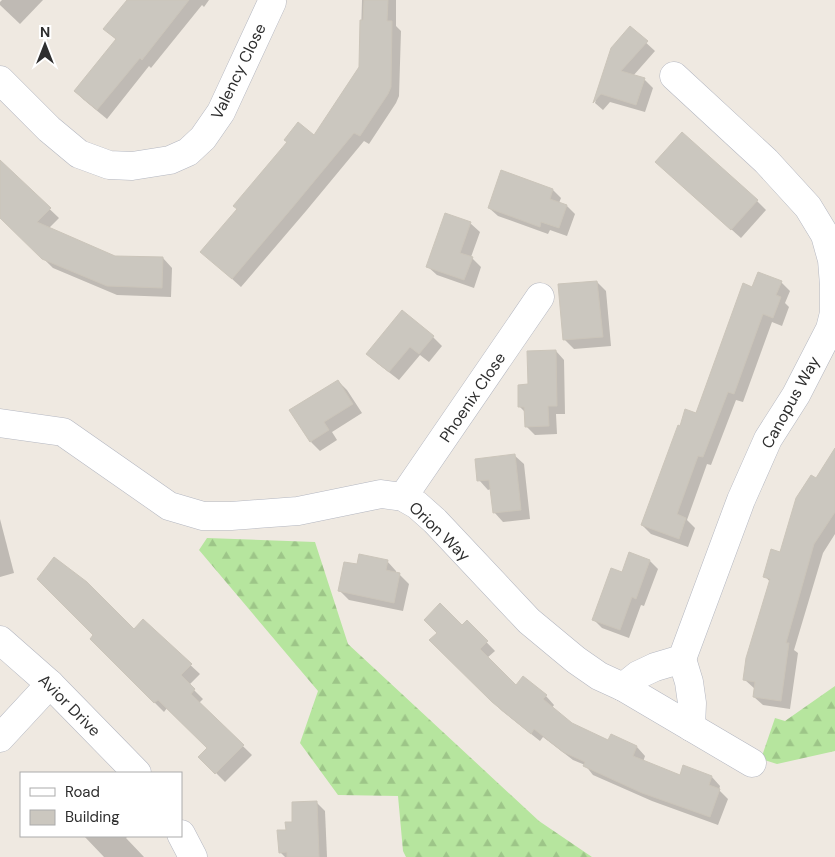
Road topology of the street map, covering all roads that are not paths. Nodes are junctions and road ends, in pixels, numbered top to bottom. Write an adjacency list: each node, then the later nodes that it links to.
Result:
1 (272, 2): 3 (street, Valency Close)
2 (674, 76): 8 (street, Canopus Way)
3 (0, 80)
4 (540, 297): 6 (street, Phoenix Close)
5 (0, 423): 6 (street, Orion Way)
6 (403, 497): 10 (street, Orion Way)
7 (0, 640): 9 (street, Avior Drive)
8 (682, 659): 10 (street); 11 (street)
9 (50, 684): 12 (street); 14 (street, Avior Drive)
10 (623, 687): 11 (street, Orion Way)
11 (691, 727): 13 (street, Orion Way)
12 (0, 738)
13 (752, 763)
14 (136, 772)
15 (182, 836): 16 (street)
16 (193, 857)

